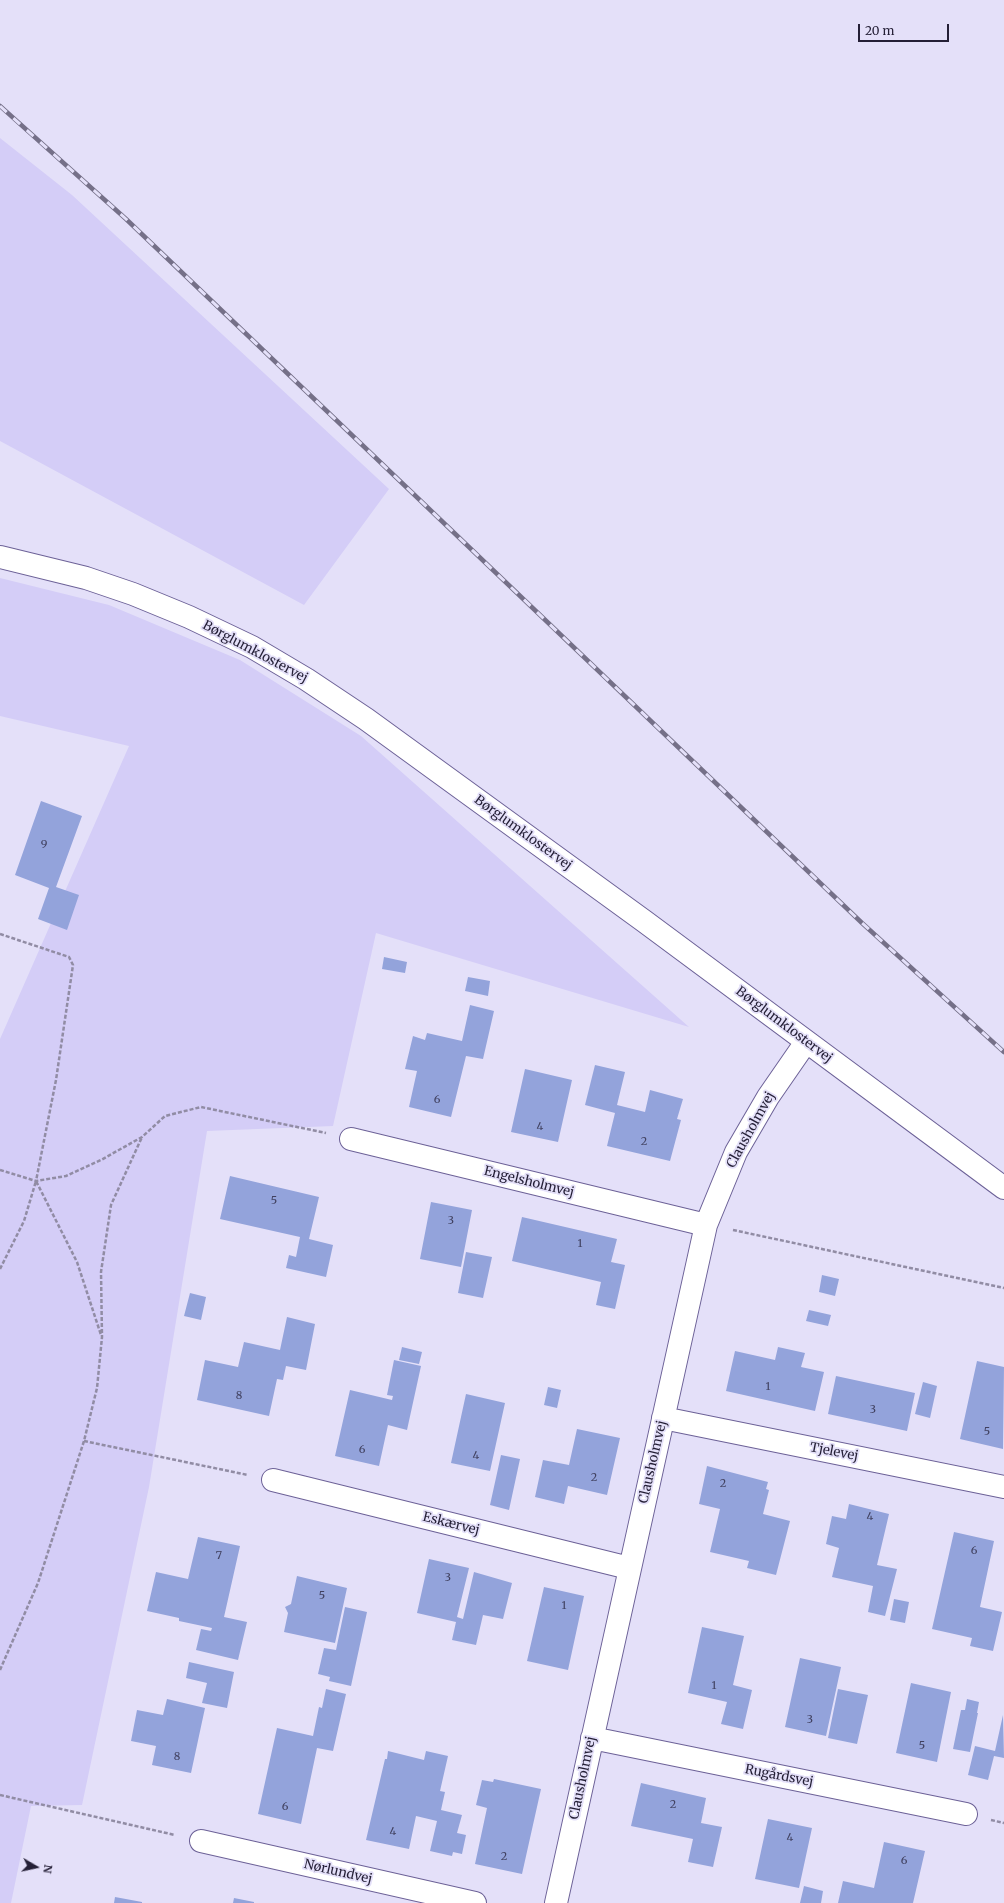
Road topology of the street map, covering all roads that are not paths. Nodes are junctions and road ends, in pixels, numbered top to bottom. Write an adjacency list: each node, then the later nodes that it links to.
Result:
1 (0, 557): 2 (street, Børglumklostervej)
2 (806, 1042): 4 (street, Børglumklostervej); 5 (street, Clausholmvej)
3 (351, 1139): 5 (street, Engelsholmvej)
4 (1004, 1188)
5 (706, 1225): 6 (street, Clausholmvej)
6 (663, 1418): 8 (street, Tjelevej); 9 (street, Clausholmvej)
7 (273, 1480): 9 (street, Eskærvej)
8 (1004, 1487)
9 (629, 1568): 10 (street, Clausholmvej)
10 (592, 1738): 11 (street, Rugårdsvej); 14 (street, Clausholmvej)
11 (966, 1814)
12 (201, 1841): 13 (street, Nørlundvej)
13 (474, 1903)
14 (556, 1903)

